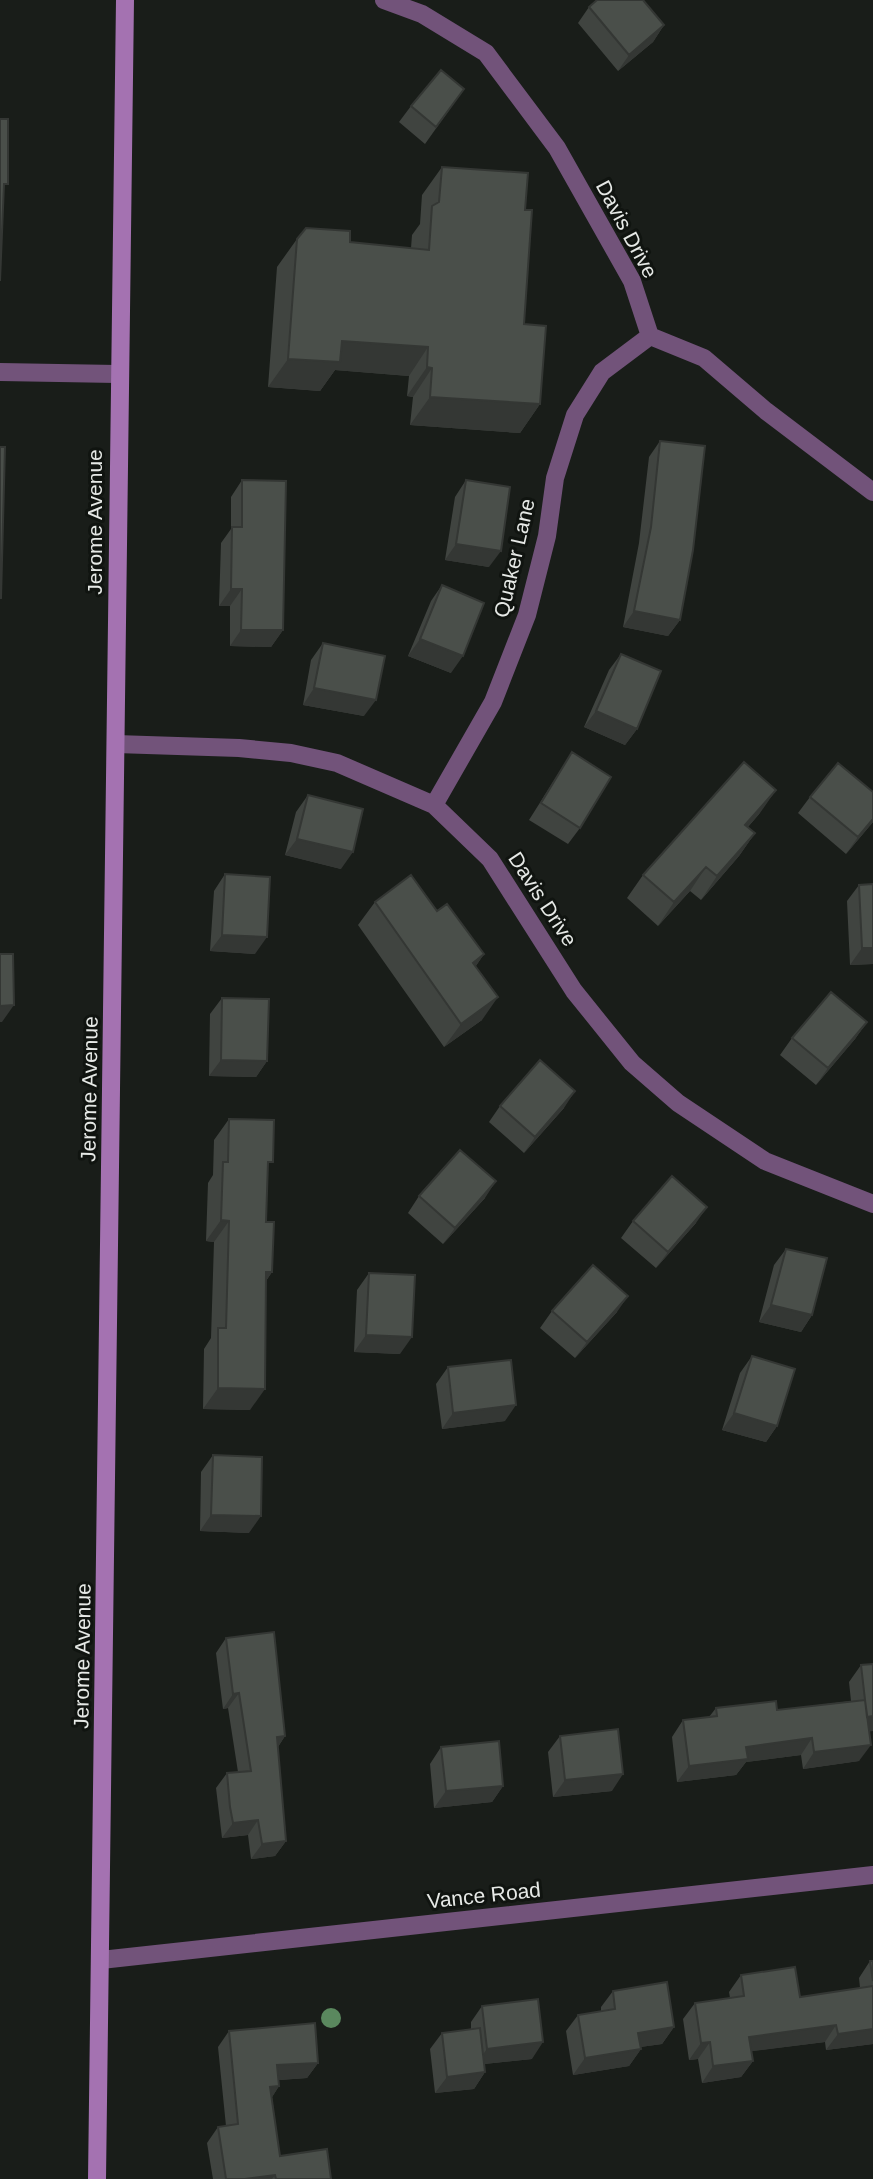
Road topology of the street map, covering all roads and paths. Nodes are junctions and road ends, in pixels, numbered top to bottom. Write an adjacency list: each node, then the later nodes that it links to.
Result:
1 (125, 0): 5 (main road, Jerome Avenue)
2 (384, 0): 3 (street, Davis Drive)
3 (650, 336): 6 (street); 8 (street, Quaker Lane)
4 (0, 372): 5 (street)
5 (117, 374): 7 (main road, Jerome Avenue)
6 (873, 492)
7 (116, 744): 8 (street, Davis Drive); 11 (main road, Jerome Avenue)
8 (434, 805): 9 (street, Davis Drive)
9 (873, 1204)
10 (873, 1875): 11 (street, Vance Road)
11 (101, 1960): 12 (main road, Jerome Avenue)
12 (97, 2179)

